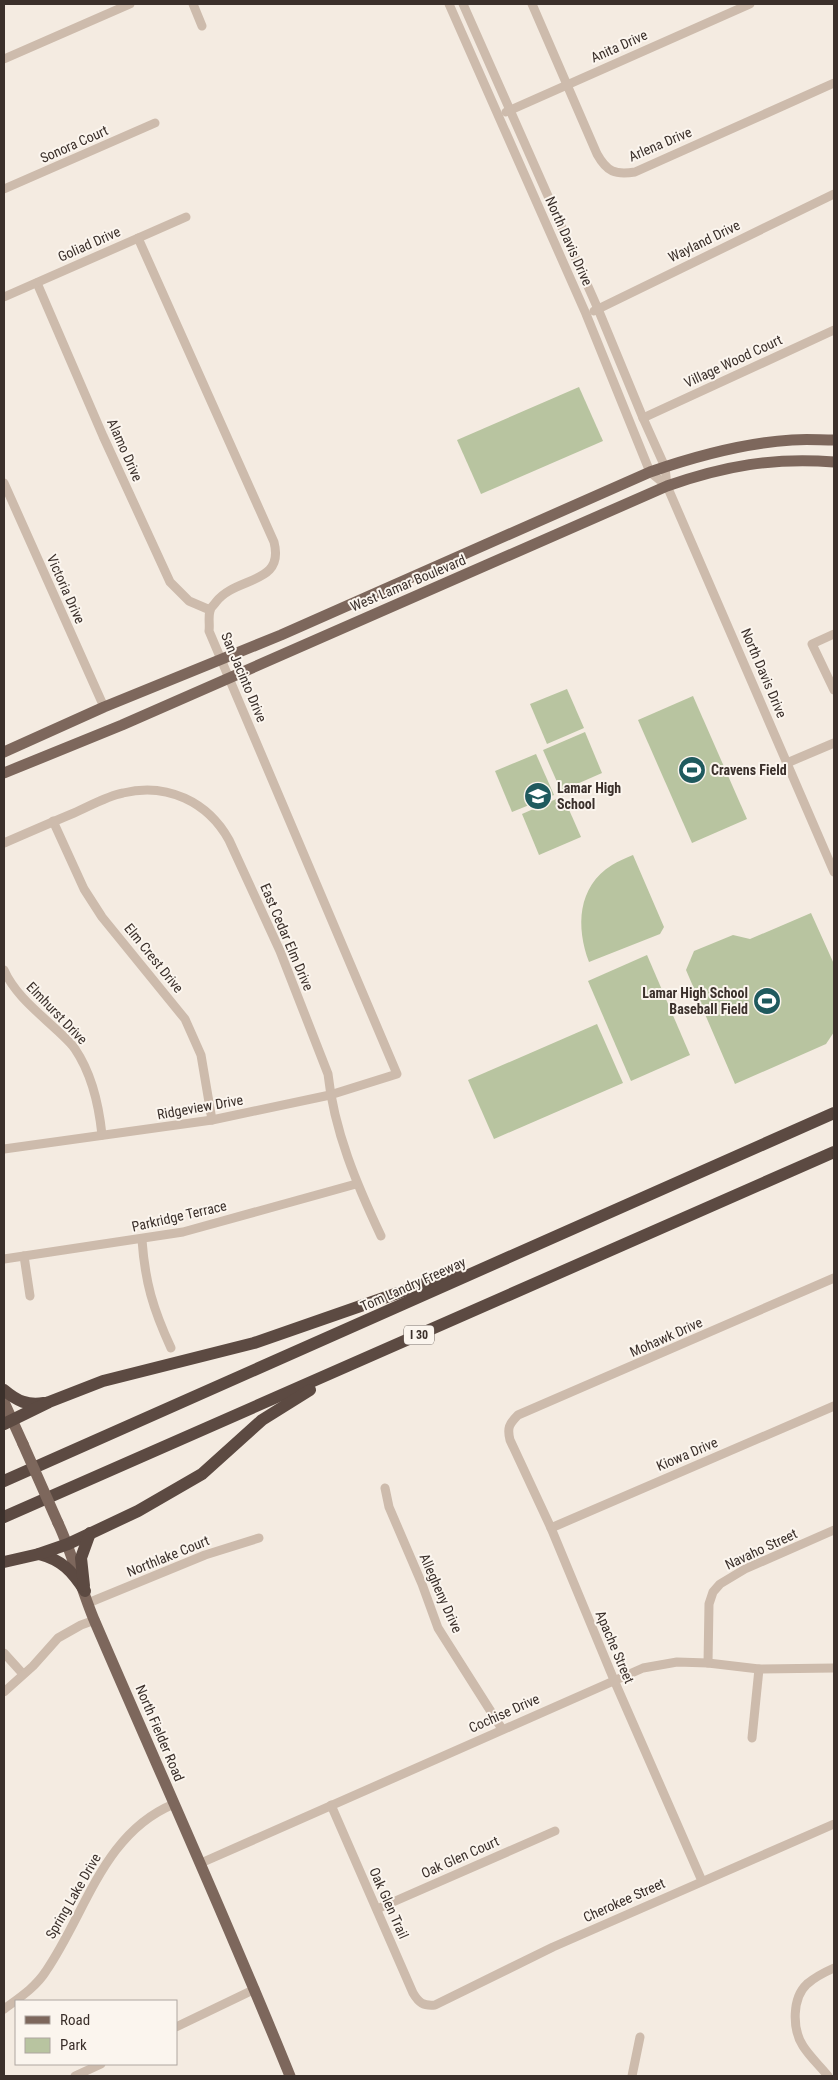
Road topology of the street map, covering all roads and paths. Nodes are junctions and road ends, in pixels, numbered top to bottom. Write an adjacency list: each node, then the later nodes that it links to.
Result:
1 (130, 4): 8 (street)
2 (193, 4): 7 (street)
3 (449, 4): 12 (street, North Davis Drive)
4 (463, 4): 11 (street, North Davis Drive)
5 (532, 4): 9 (street, Arlena Drive)
6 (750, 4): 9 (street, Anita Drive)
7 (202, 26)
8 (4, 59)
9 (566, 84): 10 (street, Arlena Drive); 11 (street, Anita Drive)
10 (834, 84)
11 (511, 109): 12 (street, Anita Drive); 20 (street, North Davis Drive)
12 (498, 115): 21 (street, North Davis Drive)
13 (155, 123): 14 (street, Sonora Court)
14 (4, 189)
15 (834, 194): 20 (street, Wayland Drive)
16 (186, 217): 17 (street, Goliad Drive)
17 (138, 238): 18 (street, Goliad Drive); 30 (street)
18 (37, 283): 19 (street, Goliad Drive); 30 (street, Alamo Drive)
19 (4, 296)
20 (598, 309): 21 (street, Wayland Drive); 23 (street, North Davis Drive)
21 (586, 314): 27 (street, North Davis Drive)
22 (834, 330): 23 (street, Village Wood Court)
23 (643, 418): 26 (street, North Davis Drive)
24 (834, 440): 26 (main road, West Lamar Boulevard)
25 (834, 462): 29 (main road, West Lamar Boulevard)
26 (665, 467): 27 (main road, West Lamar Boulevard); 29 (street, North Davis Drive)
27 (650, 472): 29 (street, North Davis Drive); 31 (main road, West Lamar Boulevard)
28 (4, 483): 37 (street, Victoria Drive)
29 (667, 486): 33 (main road, West Lamar Boulevard); 40 (street, North Davis Drive)
30 (210, 610): 34 (street, San Jacinto Drive)
31 (281, 634): 33 (main road); 34 (main road, West Lamar Boulevard)
32 (834, 634): 36 (street)
33 (288, 651): 35 (main road, West Lamar Boulevard)
34 (222, 658): 35 (street, San Jacinto Drive); 37 (main road, West Lamar Boulevard)
35 (229, 676): 41 (main road, West Lamar Boulevard); 46 (street, San Jacinto Drive)
36 (834, 690)
37 (104, 707): 39 (main road, West Lamar Boulevard)
38 (834, 743): 40 (street)
39 (4, 752)
40 (788, 763): 44 (street, North Davis Drive)
41 (4, 772)
42 (54, 822): 43 (street, East Cedar Elm Drive); 47 (street, East Cedar Elm Drive); 49 (street, Elm Crest Drive)
43 (4, 843)
44 (834, 872)
45 (4, 970): 50 (street, Elmhurst Drive)
46 (397, 1074): 47 (street, Ridgeview Drive)
47 (330, 1095): 49 (street, Ridgeview Drive); 53 (street, East Cedar Elm Drive)
48 (834, 1113): 55 (highway, Tom Landry Freeway / I 30)
49 (212, 1120): 50 (street, Ridgeview Drive)
50 (102, 1135): 51 (street, Ridgeview Drive)
51 (4, 1149)
52 (834, 1152): 61 (highway, I 30)
53 (356, 1184): 54 (street, East Cedar Elm Drive); 56 (street, Parkridge Terrace)
54 (381, 1236)
55 (560, 1236): 65 (highway); 69 (highway, Tom Landry Freeway / I 30)
56 (142, 1240): 57 (street, Parkridge Terrace); 62 (street)
57 (24, 1256): 58 (street, Parkridge Terrace); 60 (street)
58 (4, 1259)
59 (834, 1278): 68 (street, Mohawk Drive)
60 (30, 1296)
61 (433, 1328): 71 (highway, I 30); 74 (highway)
62 (171, 1348)
63 (4, 1390): 65 (highway)
64 (4, 1402): 67 (main road, North Fielder Road)
65 (49, 1402): 67 (highway)
66 (834, 1406): 72 (street, Kiowa Drive)
67 (8, 1422): 76 (main road, North Fielder Road, bridge)
68 (510, 1423): 72 (street, Apache Street)
69 (4, 1481)
70 (385, 1488): 88 (street, Allegheny Drive)
71 (4, 1517)
72 (551, 1528): 86 (street, Apache Street)
73 (834, 1530): 82 (street, Navaho Street)
74 (90, 1533): 76 (highway); 79 (highway)
75 (259, 1538): 79 (street, Northlake Court)
76 (68, 1544): 77 (highway); 79 (main road, North Fielder Road)
77 (39, 1554): 78 (highway); 79 (highway)
78 (4, 1562)
79 (87, 1597): 80 (main road, North Fielder Road)
80 (95, 1620): 85 (street); 90 (main road, North Fielder Road)
81 (4, 1653): 85 (street)
82 (708, 1663): 84 (street, Cochise Drive); 86 (street, Cochise Drive)
83 (834, 1668): 84 (street, Cochise Drive)
84 (760, 1669): 89 (street)
85 (23, 1674): 87 (street)
86 (614, 1680): 88 (street, Cochise Drive); 95 (street, Apache Street)
87 (4, 1692)
88 (502, 1729): 91 (street, Cochise Drive)
89 (752, 1738)
90 (174, 1804): 94 (main road, North Fielder Road); 99 (street, Spring Lake Drive)
91 (331, 1805): 94 (street, Cochise Drive); 96 (street, Oak Glen Trail)
92 (834, 1824): 95 (street, Cherokee Street)
93 (555, 1831): 96 (street, Oak Glen Court)
94 (200, 1863): 98 (main road, North Fielder Road)
95 (702, 1881): 101 (street, Cherokee Street)
96 (377, 1909): 101 (street, Oak Glen Trail)
97 (834, 1968): 109 (street)
98 (255, 1990): 103 (street); 107 (main road, North Fielder Road)
99 (16, 2000)
100 (15, 2001): 102 (street, Spring Lake Drive)
101 (427, 2006)
102 (4, 2009)
103 (178, 2027)
104 (640, 2037): 108 (street)
105 (99, 2065): 106 (street)
106 (75, 2076)
107 (290, 2076)
108 (632, 2076)
109 (828, 2076)

